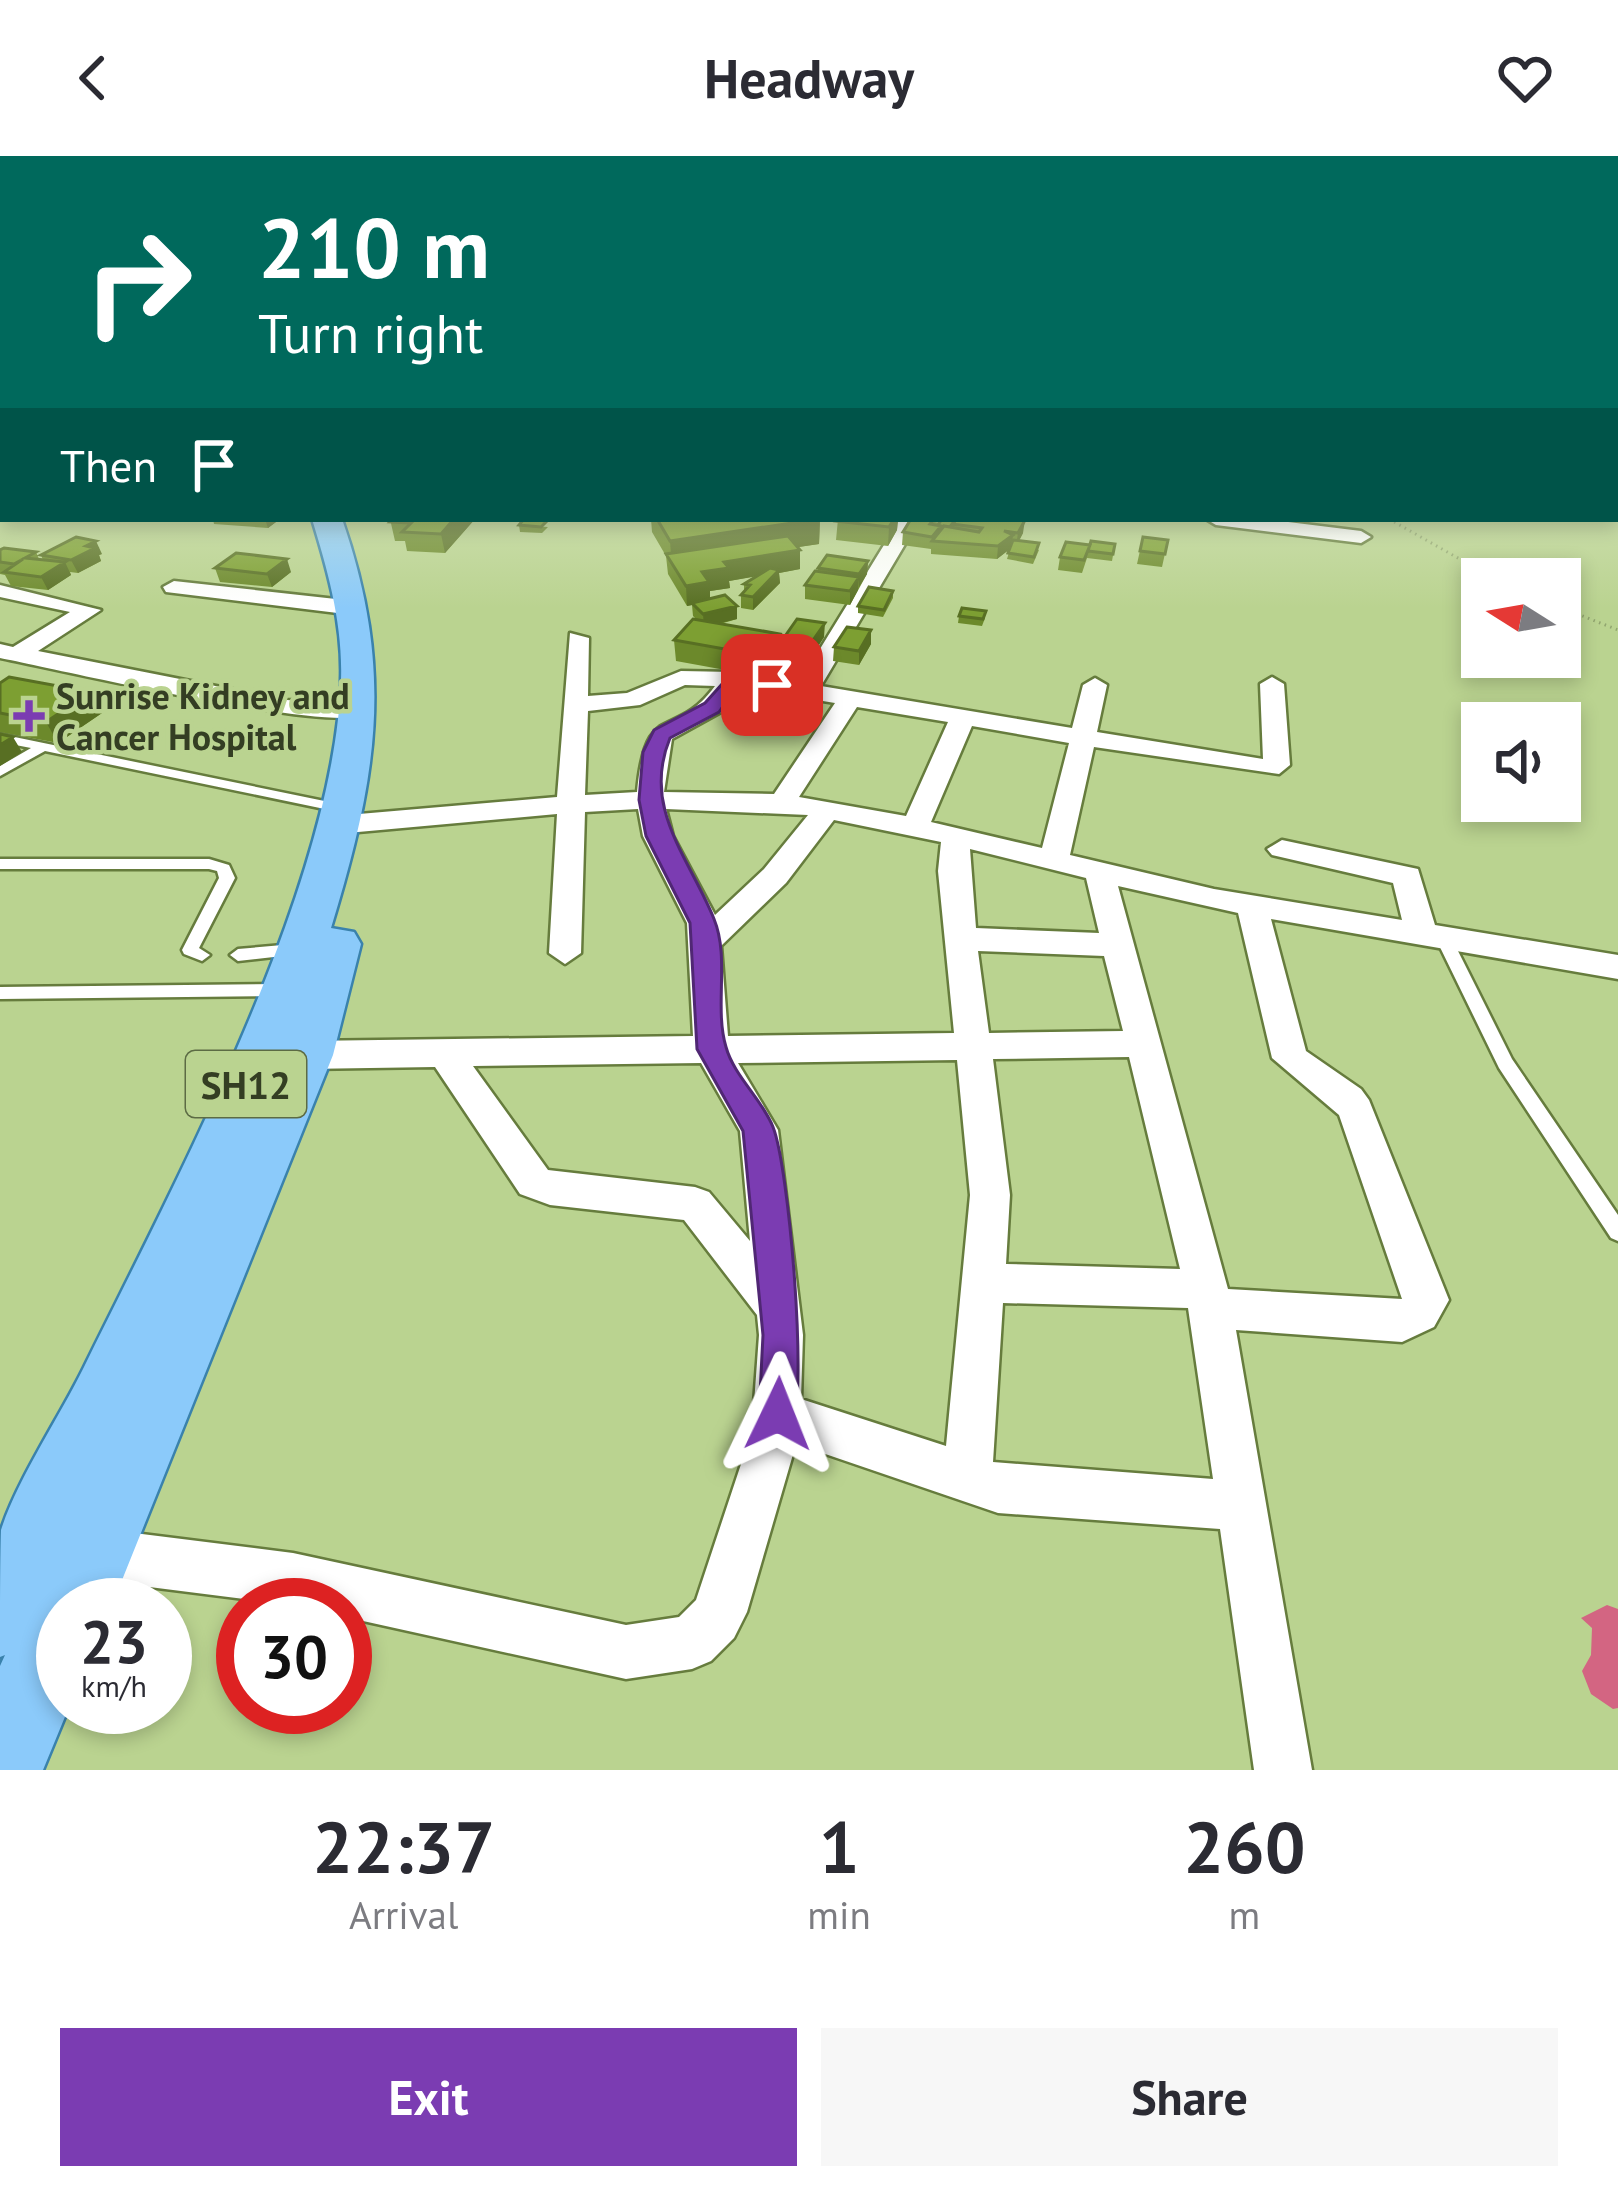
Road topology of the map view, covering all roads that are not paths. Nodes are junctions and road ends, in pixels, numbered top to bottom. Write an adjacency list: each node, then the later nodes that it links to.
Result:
1 (328, 522): 8 (main road, SH12)
2 (354, 522): 29 (main road)
3 (908, 522): 14 (street)
4 (1240, 522): 5 (street)
5 (1361, 537)
6 (174, 587): 8 (street)
7 (0, 591): 10 (street)
8 (355, 608): 18 (main road, SH12)
9 (578, 638): 17 (street)
10 (8, 653): 18 (street)
11 (732, 679): 14 (street); 15 (street); 20 (street)
12 (1272, 684): 22 (street)
13 (1095, 685): 22 (street)
14 (807, 690): 16 (street)
15 (646, 695): 17 (street); 20 (street)
16 (850, 698): 19 (street); 26 (street)
17 (575, 704): 27 (street)
18 (357, 713): 29 (main road, SH12)
19 (963, 717): 22 (street); 30 (street)
20 (690, 718): 25 (street)
21 (0, 738): 23 (lane)
22 (1083, 738): 33 (street)
23 (43, 746): 24 (lane); 29 (lane)
24 (0, 772)
25 (650, 800): 26 (street); 27 (street); 39 (street)
26 (782, 802): 28 (street)
27 (571, 805): 29 (street); 41 (street)
28 (827, 810): 30 (street); 39 (street)
29 (349, 818): 45 (main road, SH12); 51 (main road)
30 (915, 827): 31 (street)
31 (956, 837): 33 (street); 38 (street)
32 (1282, 849): 37 (street)
33 (1054, 860): 35 (street)
34 (0, 864): 42 (lane)
35 (1099, 871): 36 (street); 40 (street)
36 (1252, 906): 37 (street); 54 (street)
37 (1432, 937): 44 (street); 52 (lane)
38 (964, 939): 40 (street); 48 (street)
39 (706, 941): 49 (street)
40 (1118, 946): 47 (street)
41 (565, 953)
42 (202, 955)
43 (238, 955): 45 (lane)
44 (1618, 967)
45 (294, 970): 46 (lane); 61 (main road, SH12)
46 (0, 993)
47 (1143, 1044): 48 (street); 54 (street)
48 (975, 1045): 49 (street); 53 (street)
49 (711, 1049): 50 (street); 55 (street)
50 (445, 1054): 51 (street); 55 (street)
51 (305, 1055): 59 (main road)
52 (1618, 1232)
53 (983, 1283): 54 (street); 57 (street)
54 (1208, 1298): 58 (street)
55 (778, 1309): 56 (street)
56 (778, 1414): 57 (street); 60 (street)
57 (967, 1480): 58 (street)
58 (1242, 1506): 64 (street)
59 (83, 1578)
60 (192, 1586)
61 (0, 1616)
62 (36, 1685): 63 (main road)
63 (0, 1766)
64 (1283, 1770)

